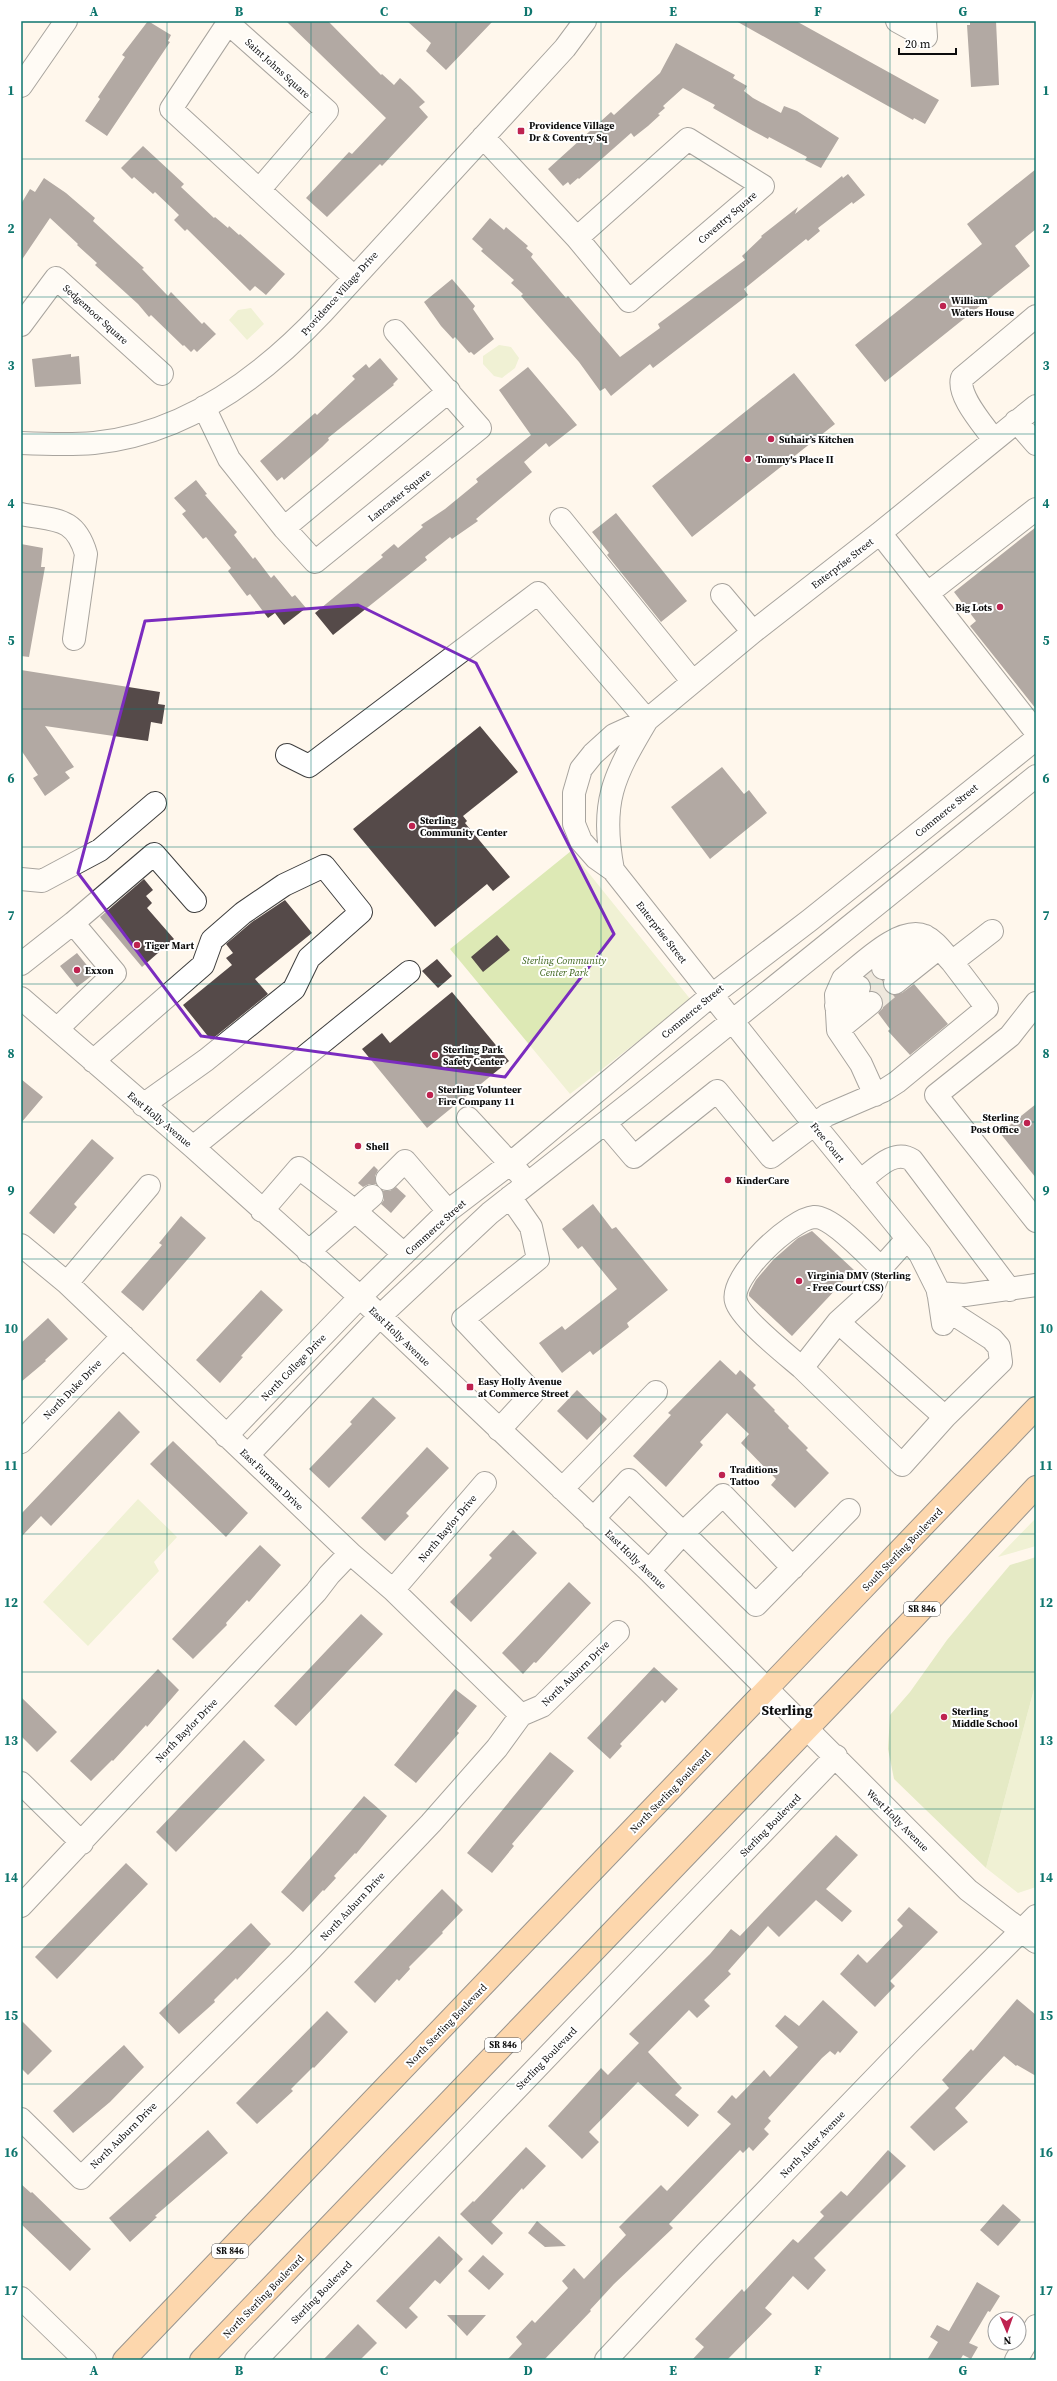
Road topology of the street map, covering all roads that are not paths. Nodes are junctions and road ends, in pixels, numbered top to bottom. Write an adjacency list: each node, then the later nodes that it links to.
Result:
1 (66, 21): 5 (street)
2 (585, 21): 6 (street, Providence Village Drive)
3 (897, 21): 4 (street)
4 (925, 21)
5 (21, 86)
6 (483, 137): 8 (street, Coventry Square); 9 (street, Providence Village Drive)
7 (259, 190): 7 (street, Saint Johns Square); 9 (street, Saint Johns Square)
8 (577, 238): 8 (street, Coventry Square)
9 (354, 277): 16 (street, Providence Village Drive)
10 (1036, 316): 18 (street)
11 (21, 325): 13 (street, Sedgemoor Square)
12 (395, 331): 14 (street, Lancaster Square)
13 (162, 374)
14 (449, 391): 24 (street); 24 (street, Lancaster Square)
15 (1036, 406): 17 (street, Enterprise Street)
16 (204, 407): 19 (street, Providence Village Drive); 24 (street, Lancaster Square)
17 (1016, 421): 18 (street, Enterprise Street); 20 (street)
18 (994, 440): 25 (street, Enterprise Street)
19 (21, 443)
20 (1036, 444)
21 (1036, 509): 26 (street)
22 (21, 514): 29 (street)
23 (561, 518): 30 (street)
24 (284, 528)
25 (880, 533): 26 (street); 28 (street, Enterprise Street)
26 (928, 593): 32 (street)
27 (722, 595): 28 (street)
28 (753, 632): 30 (street, Enterprise Street)
29 (74, 639)
30 (693, 682): 31 (street, Enterprise Street)
31 (647, 720): 34 (street); 37 (street, Enterprise Street); 37 (street, Enterprise Street)
32 (1036, 732)
33 (1036, 738): 46 (street, Commerce Street)
34 (287, 755)
35 (1036, 776): 51 (street)
36 (154, 803): 38 (street)
37 (613, 870): 46 (street, Enterprise Street)
38 (21, 879)
39 (195, 901): 40 (street)
40 (73, 923): 43 (street); 52 (street)
41 (992, 931): 42 (street)
42 (937, 947): 45 (street); 50 (street); 54 (street)
43 (21, 964)
44 (409, 972): 59 (street)
45 (889, 976)
46 (712, 995): 51 (street, Free Court); 60 (street, Commerce Street)
47 (865, 995): 50 (street)
48 (21, 998): 52 (street, East Holly Avenue)
49 (1036, 1003): 70 (street)
50 (837, 1018): 54 (street)
51 (733, 1021): 57 (street); 58 (street, Free Court)
52 (57, 1029): 53 (street, East Holly Avenue)
53 (93, 1061): 55 (street, East Holly Avenue); 55 (street)
54 (875, 1095): 58 (street)
55 (143, 1105): 59 (street, East Holly Avenue)
56 (468, 1118): 60 (street)
57 (605, 1123): 58 (street); 63 (street)
58 (814, 1124): 62 (street, Free Court)
59 (193, 1147): 67 (street, East Holly Avenue)
60 (511, 1163): 63 (street); 69 (street, Commerce Street)
61 (387, 1179): 69 (street)
62 (860, 1181): 71 (street, Free Court); 78 (street)
63 (527, 1183): 66 (street)
64 (148, 1186): 76 (street)
65 (372, 1196): 68 (street)
66 (510, 1197): 81 (street); 88 (street)
67 (262, 1211): 68 (street); 73 (street, East Holly Avenue)
68 (355, 1211): 73 (street); 74 (street)
69 (448, 1211): 74 (street, Commerce Street)
70 (1036, 1221)
71 (907, 1239): 75 (street); 80 (street, Free Court)
72 (21, 1245): 76 (street, East Furman Drive)
73 (308, 1252): 79 (street, East Holly Avenue)
74 (404, 1254): 79 (street, Commerce Street)
75 (881, 1268): 82 (street); 84 (street)
76 (67, 1283): 83 (street, East Furman Drive)
77 (1036, 1285): 78 (street)
78 (1010, 1290): 80 (street)
79 (360, 1297): 81 (street, East Holly Avenue); 89 (street, North College Drive)
80 (941, 1307): 87 (street)
81 (379, 1317): 88 (street, East Holly Avenue); 91 (street)
82 (838, 1322): 84 (street); 87 (street)
83 (123, 1336): 89 (street, East Furman Drive); 90 (street, North Duke Drive)
84 (802, 1368): 87 (street)
85 (656, 1392): 94 (street)
86 (1036, 1408): 103 (main road, South Sterling Boulevard / SR 846)
87 (945, 1417)
88 (499, 1430): 94 (street, East Holly Avenue)
89 (226, 1436): 91 (street, East Furman Drive)
90 (21, 1442)
91 (248, 1455): 98 (street, East Furman Drive)
92 (485, 1483): 101 (street, North Baylor Drive)
93 (1036, 1487): 105 (main road, SR 846)
94 (562, 1490): 96 (street, East Holly Avenue)
95 (849, 1510): 99 (street)
96 (593, 1518): 97 (street); 100 (street, East Holly Avenue)
97 (683, 1533): 99 (street); 99 (street); 100 (street)
98 (350, 1553): 101 (street, East Furman Drive); 108 (street, North Baylor Drive)
99 (793, 1568)
100 (649, 1571): 103 (street, East Holly Avenue)
101 (394, 1590): 104 (street, East Furman Drive)
102 (618, 1632): 104 (street, North Auburn Drive)
103 (767, 1689): 105 (street, West Holly Avenue); 116 (main road, North Sterling Boulevard / SR 846)
104 (521, 1715): 112 (street, North Auburn Drive)
105 (806, 1729): 106 (street, West Holly Avenue); 117 (main road, North Sterling Boulevard / SR 846)
106 (836, 1756): 111 (street, West Holly Avenue); 118 (street, Sterling Boulevard)
107 (21, 1783): 108 (street)
108 (82, 1843): 109 (street, North Baylor Drive)
109 (21, 1906)
110 (1036, 1916): 111 (street, North Alder Avenue)
111 (1028, 1936): 119 (street, North Alder Avenue)
112 (21, 2119)
113 (21, 2298): 115 (street)
114 (1036, 2326): 120 (street)
115 (74, 2356)
116 (124, 2360)
117 (201, 2360)
118 (256, 2360)
119 (606, 2360)
120 (1016, 2360)

